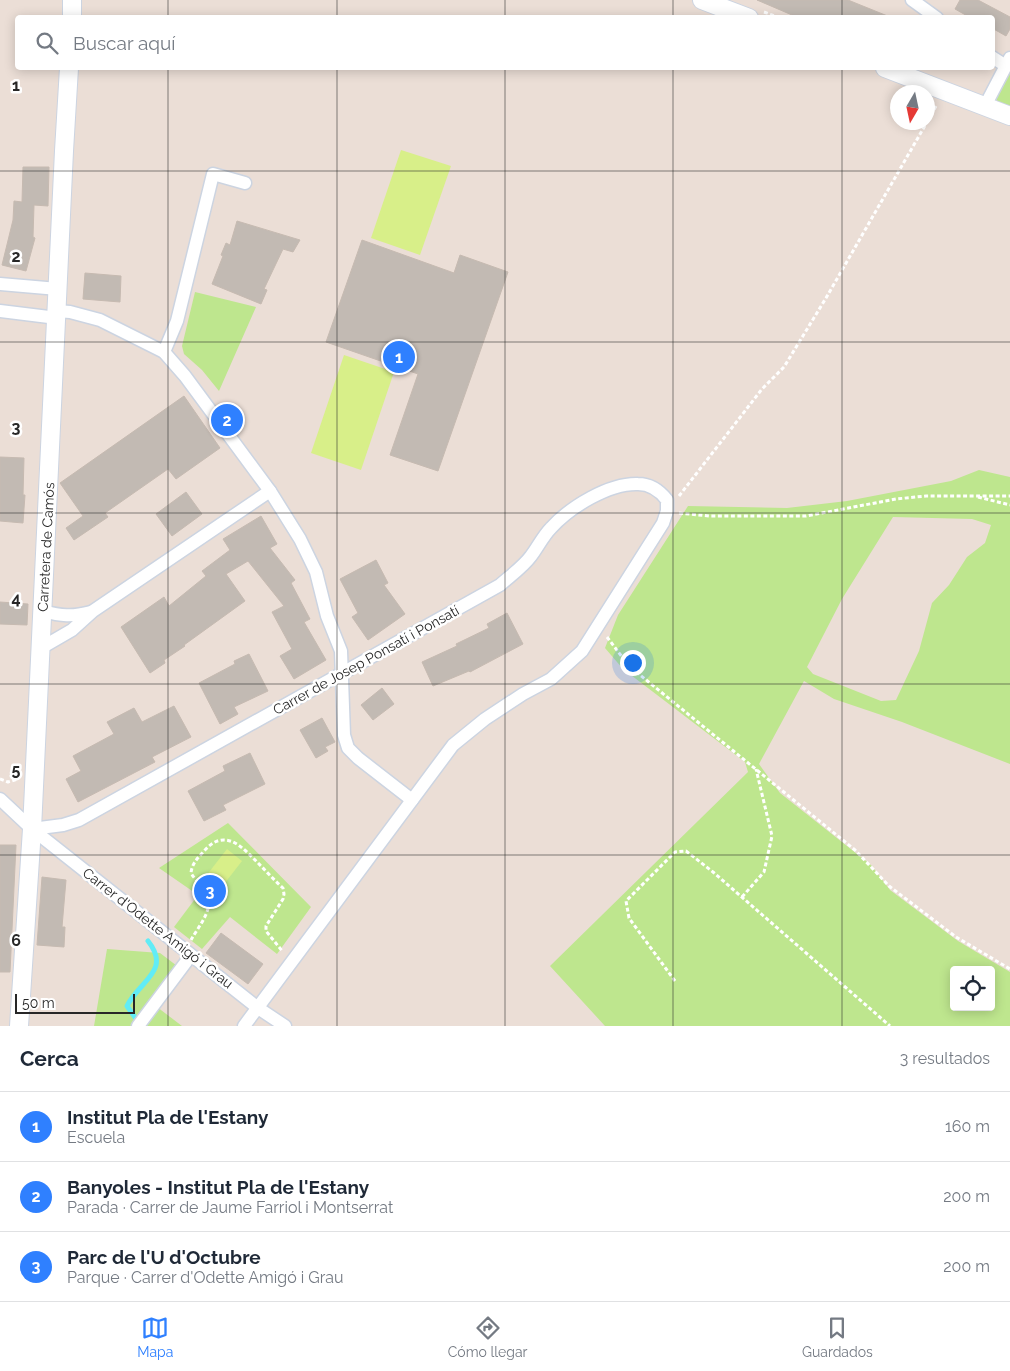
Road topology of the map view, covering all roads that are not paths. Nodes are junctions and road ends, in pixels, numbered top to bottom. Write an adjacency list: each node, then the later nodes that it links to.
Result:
1 (72, 0): 4 (street)
2 (702, 0): 5 (street)
3 (912, 0): 6 (street)
4 (72, 15)
5 (741, 15)
6 (933, 15)
7 (995, 58): 8 (street)
8 (1008, 62): 11 (street)
9 (69, 70): 15 (street, Carretera de Camós)
10 (890, 70): 11 (street)
11 (985, 106): 12 (street)
12 (1010, 116)
13 (245, 183): 18 (street)
14 (0, 284): 15 (street)
15 (58, 289): 17 (street, Carretera de Camós)
16 (0, 311): 17 (street)
17 (57, 314): 18 (street); 20 (street, Carretera de Camós)
18 (164, 352): 19 (street)
19 (270, 490): 21 (street); 23 (street)
20 (43, 611): 21 (street); 22 (street, Carretera de Camós)
21 (93, 611): 22 (street)
22 (41, 648): 26 (street, Carretera de Camós)
23 (340, 675): 25 (street); 25 (street, Carrer de Josep Ponsatí i Ponsatí); 26 (street, Carrer de Josep Ponsatí i Ponsatí)
24 (0, 799): 26 (street, Carrer d'Odette Amigó i Grau)
25 (412, 800): 28 (street)
26 (32, 829): 27 (street, Carrer d'Odette Amigó i Grau); 29 (street, Carretera de Camós)
27 (189, 954): 28 (street, Carrer d'Odette Amigó i Grau); 30 (street)
28 (258, 1008): 31 (street); 32 (street, Carrer d'Odette Amigó i Grau)
29 (19, 1026)
30 (138, 1026)
31 (244, 1026)
32 (285, 1026)

